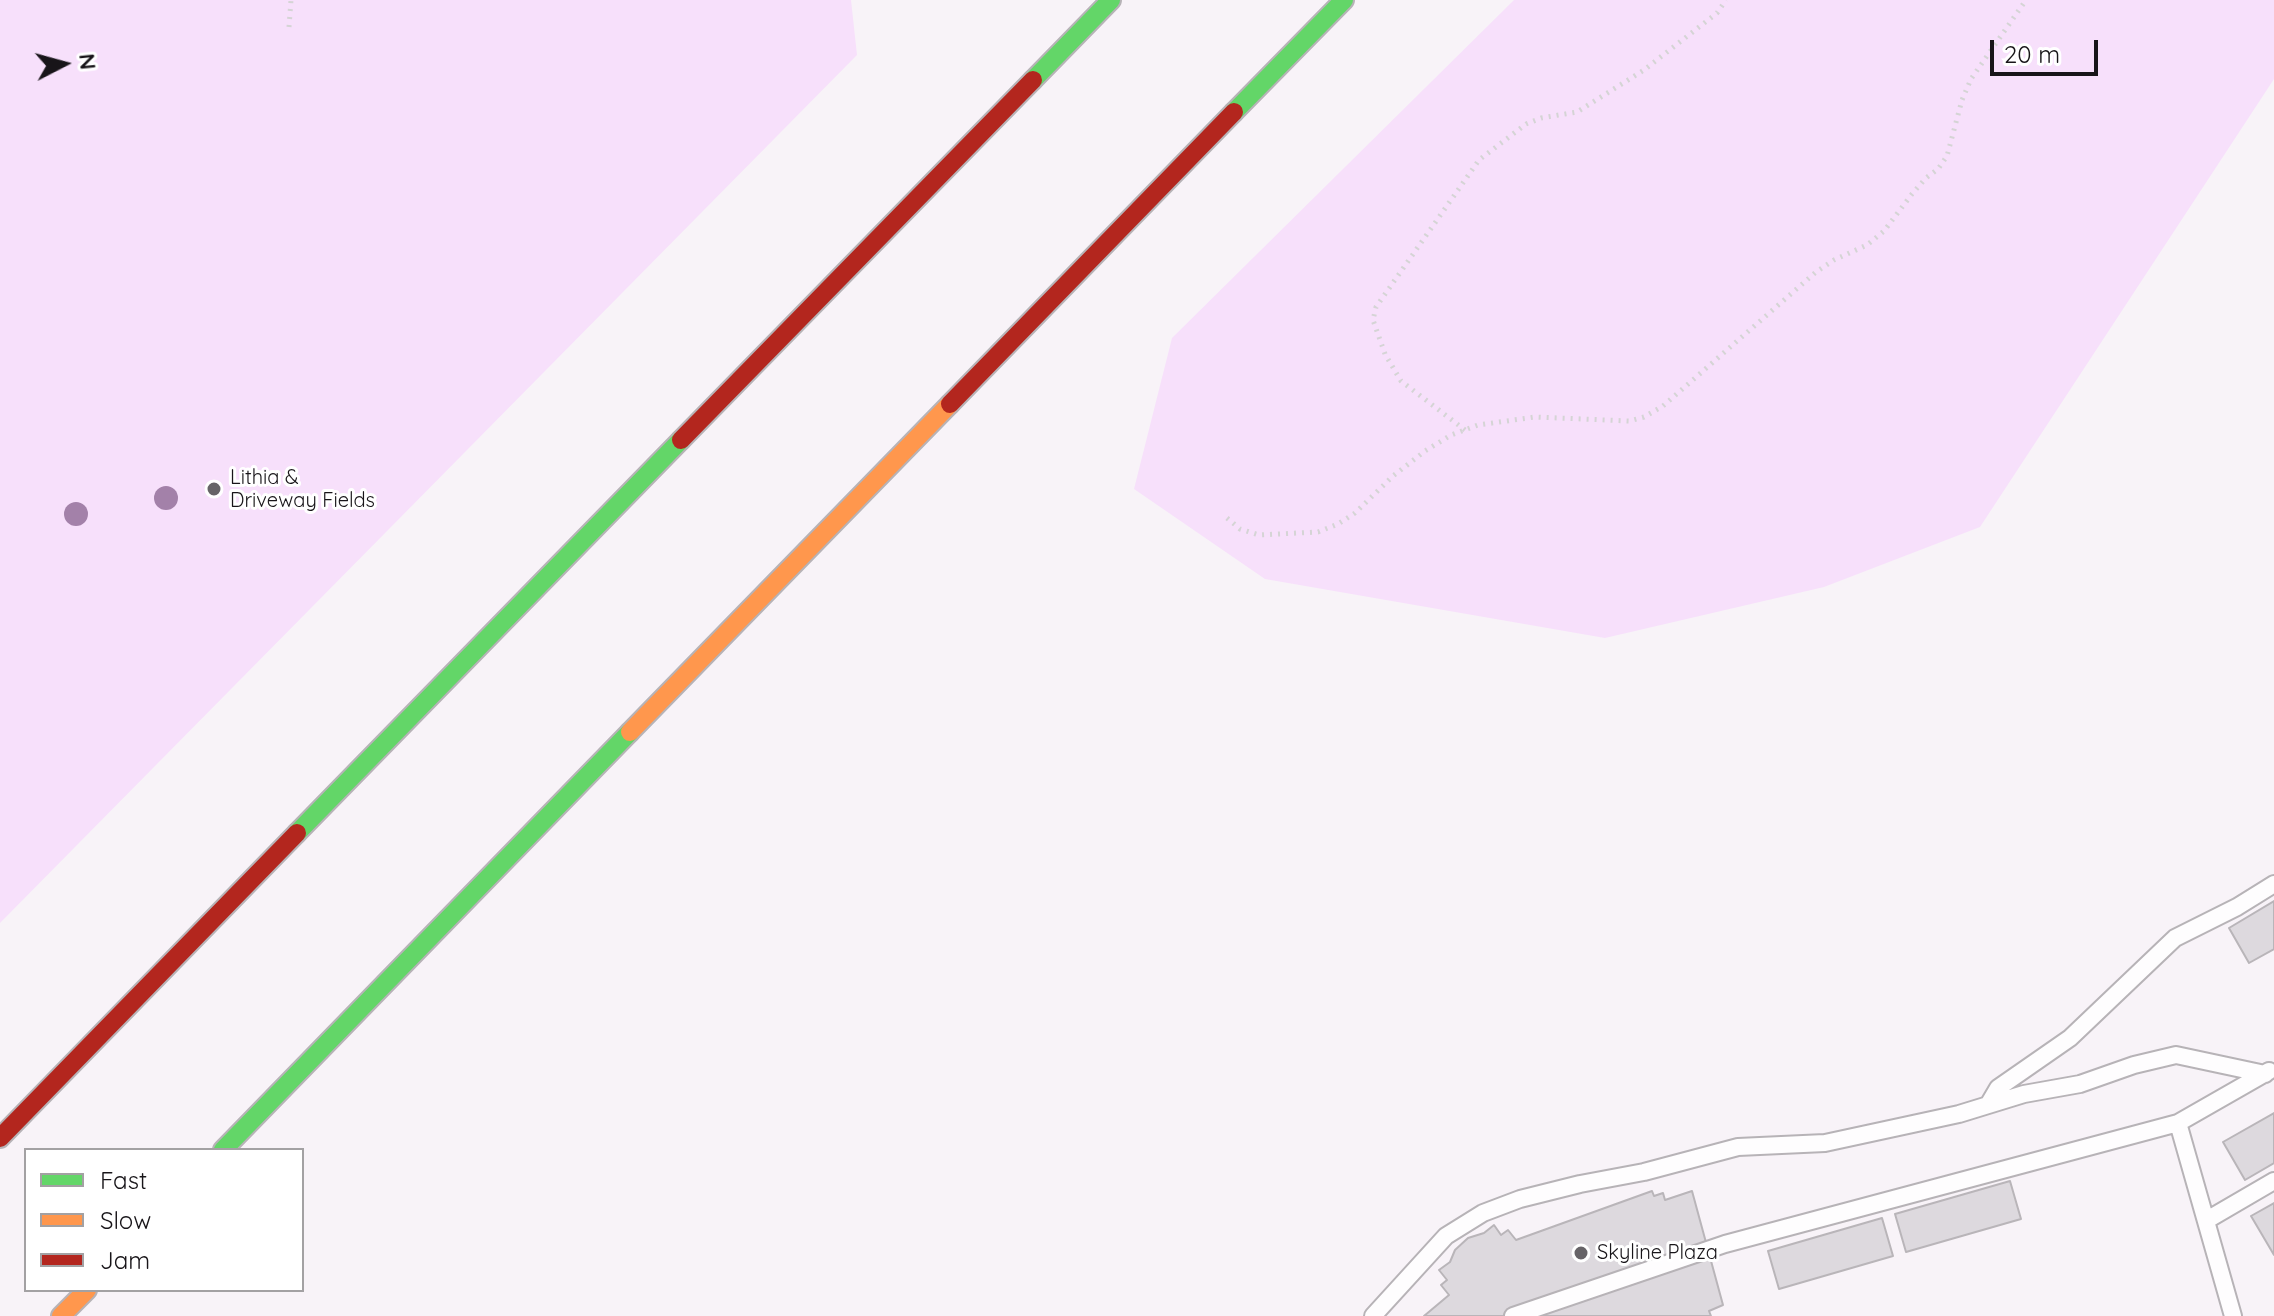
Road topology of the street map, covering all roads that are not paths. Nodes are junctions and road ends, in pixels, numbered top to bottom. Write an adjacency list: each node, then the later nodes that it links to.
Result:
1 (1111, 0): 7 (highway)
2 (1344, 0): 8 (highway)
3 (2274, 884): 5 (lane)
4 (2269, 1071): 5 (lane); 6 (lane)
5 (1988, 1105): 13 (lane)
6 (2178, 1123): 10 (lane); 14 (lane)
7 (0, 1138)
8 (225, 1148)
9 (2274, 1181): 10 (lane)
10 (2207, 1220): 15 (lane)
11 (85, 1292): 12 (highway)
12 (61, 1316)
13 (1373, 1316)
14 (1513, 1316)
15 (2233, 1316)

